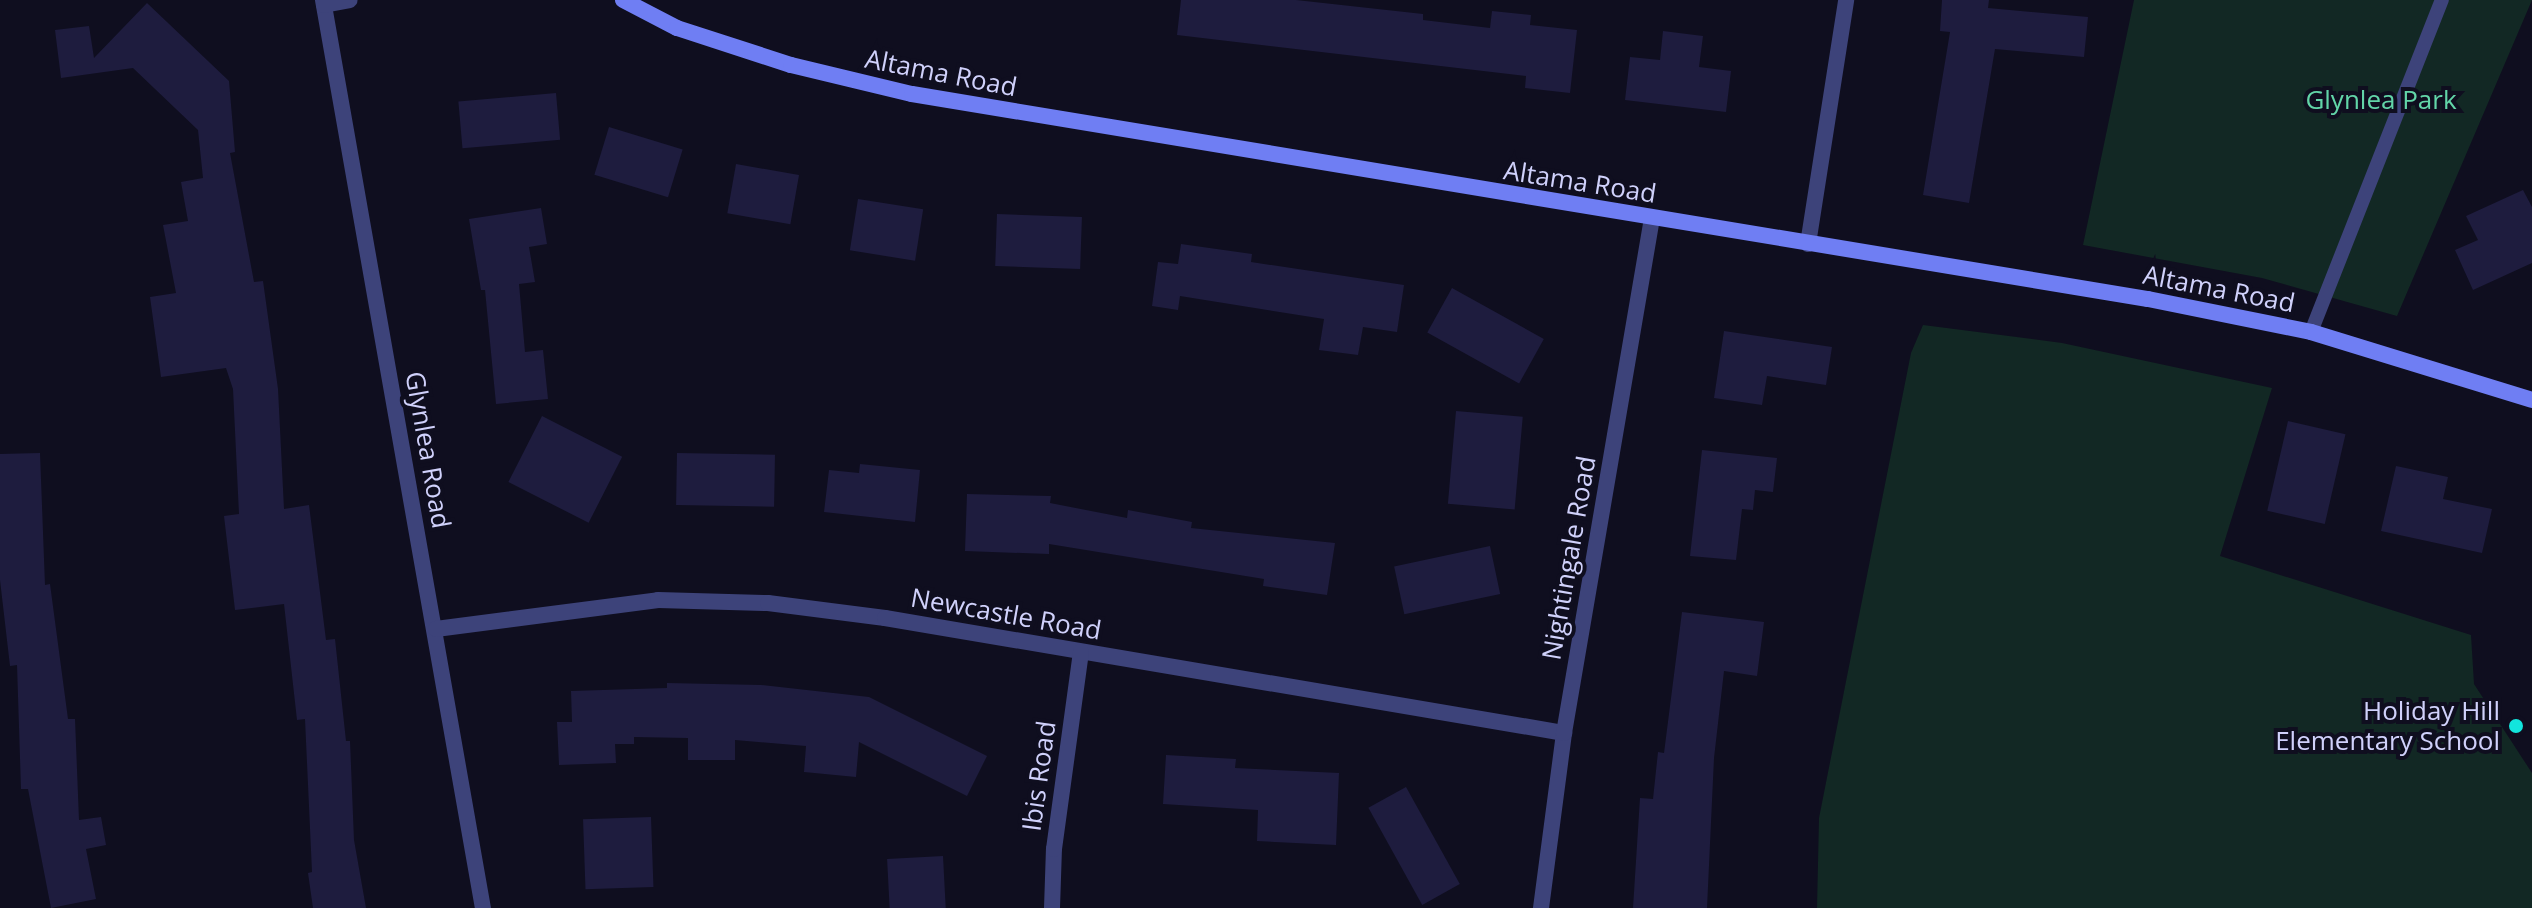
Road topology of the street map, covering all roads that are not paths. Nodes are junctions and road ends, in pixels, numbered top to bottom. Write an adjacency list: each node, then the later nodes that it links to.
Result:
1 (350, 0): 5 (street)
2 (623, 0): 6 (street, Altama Road)
3 (1846, 0): 7 (street)
4 (2442, 0): 8 (lane)
5 (324, 2): 10 (street, Glynlea Road)
6 (1652, 218): 7 (street, Altama Road); 12 (street, Nightingale Road)
7 (1808, 244): 8 (street, Altama Road)
8 (2311, 332): 9 (street, Altama Road)
9 (2532, 400)
10 (436, 629): 11 (street, Newcastle Road); 13 (street, Glynlea Road)
11 (1081, 652): 12 (street, Newcastle Road); 14 (street, Ibis Road)
12 (1564, 733): 15 (street, Nightingale Road)
13 (483, 908)
14 (1052, 908)
15 (1541, 908)

